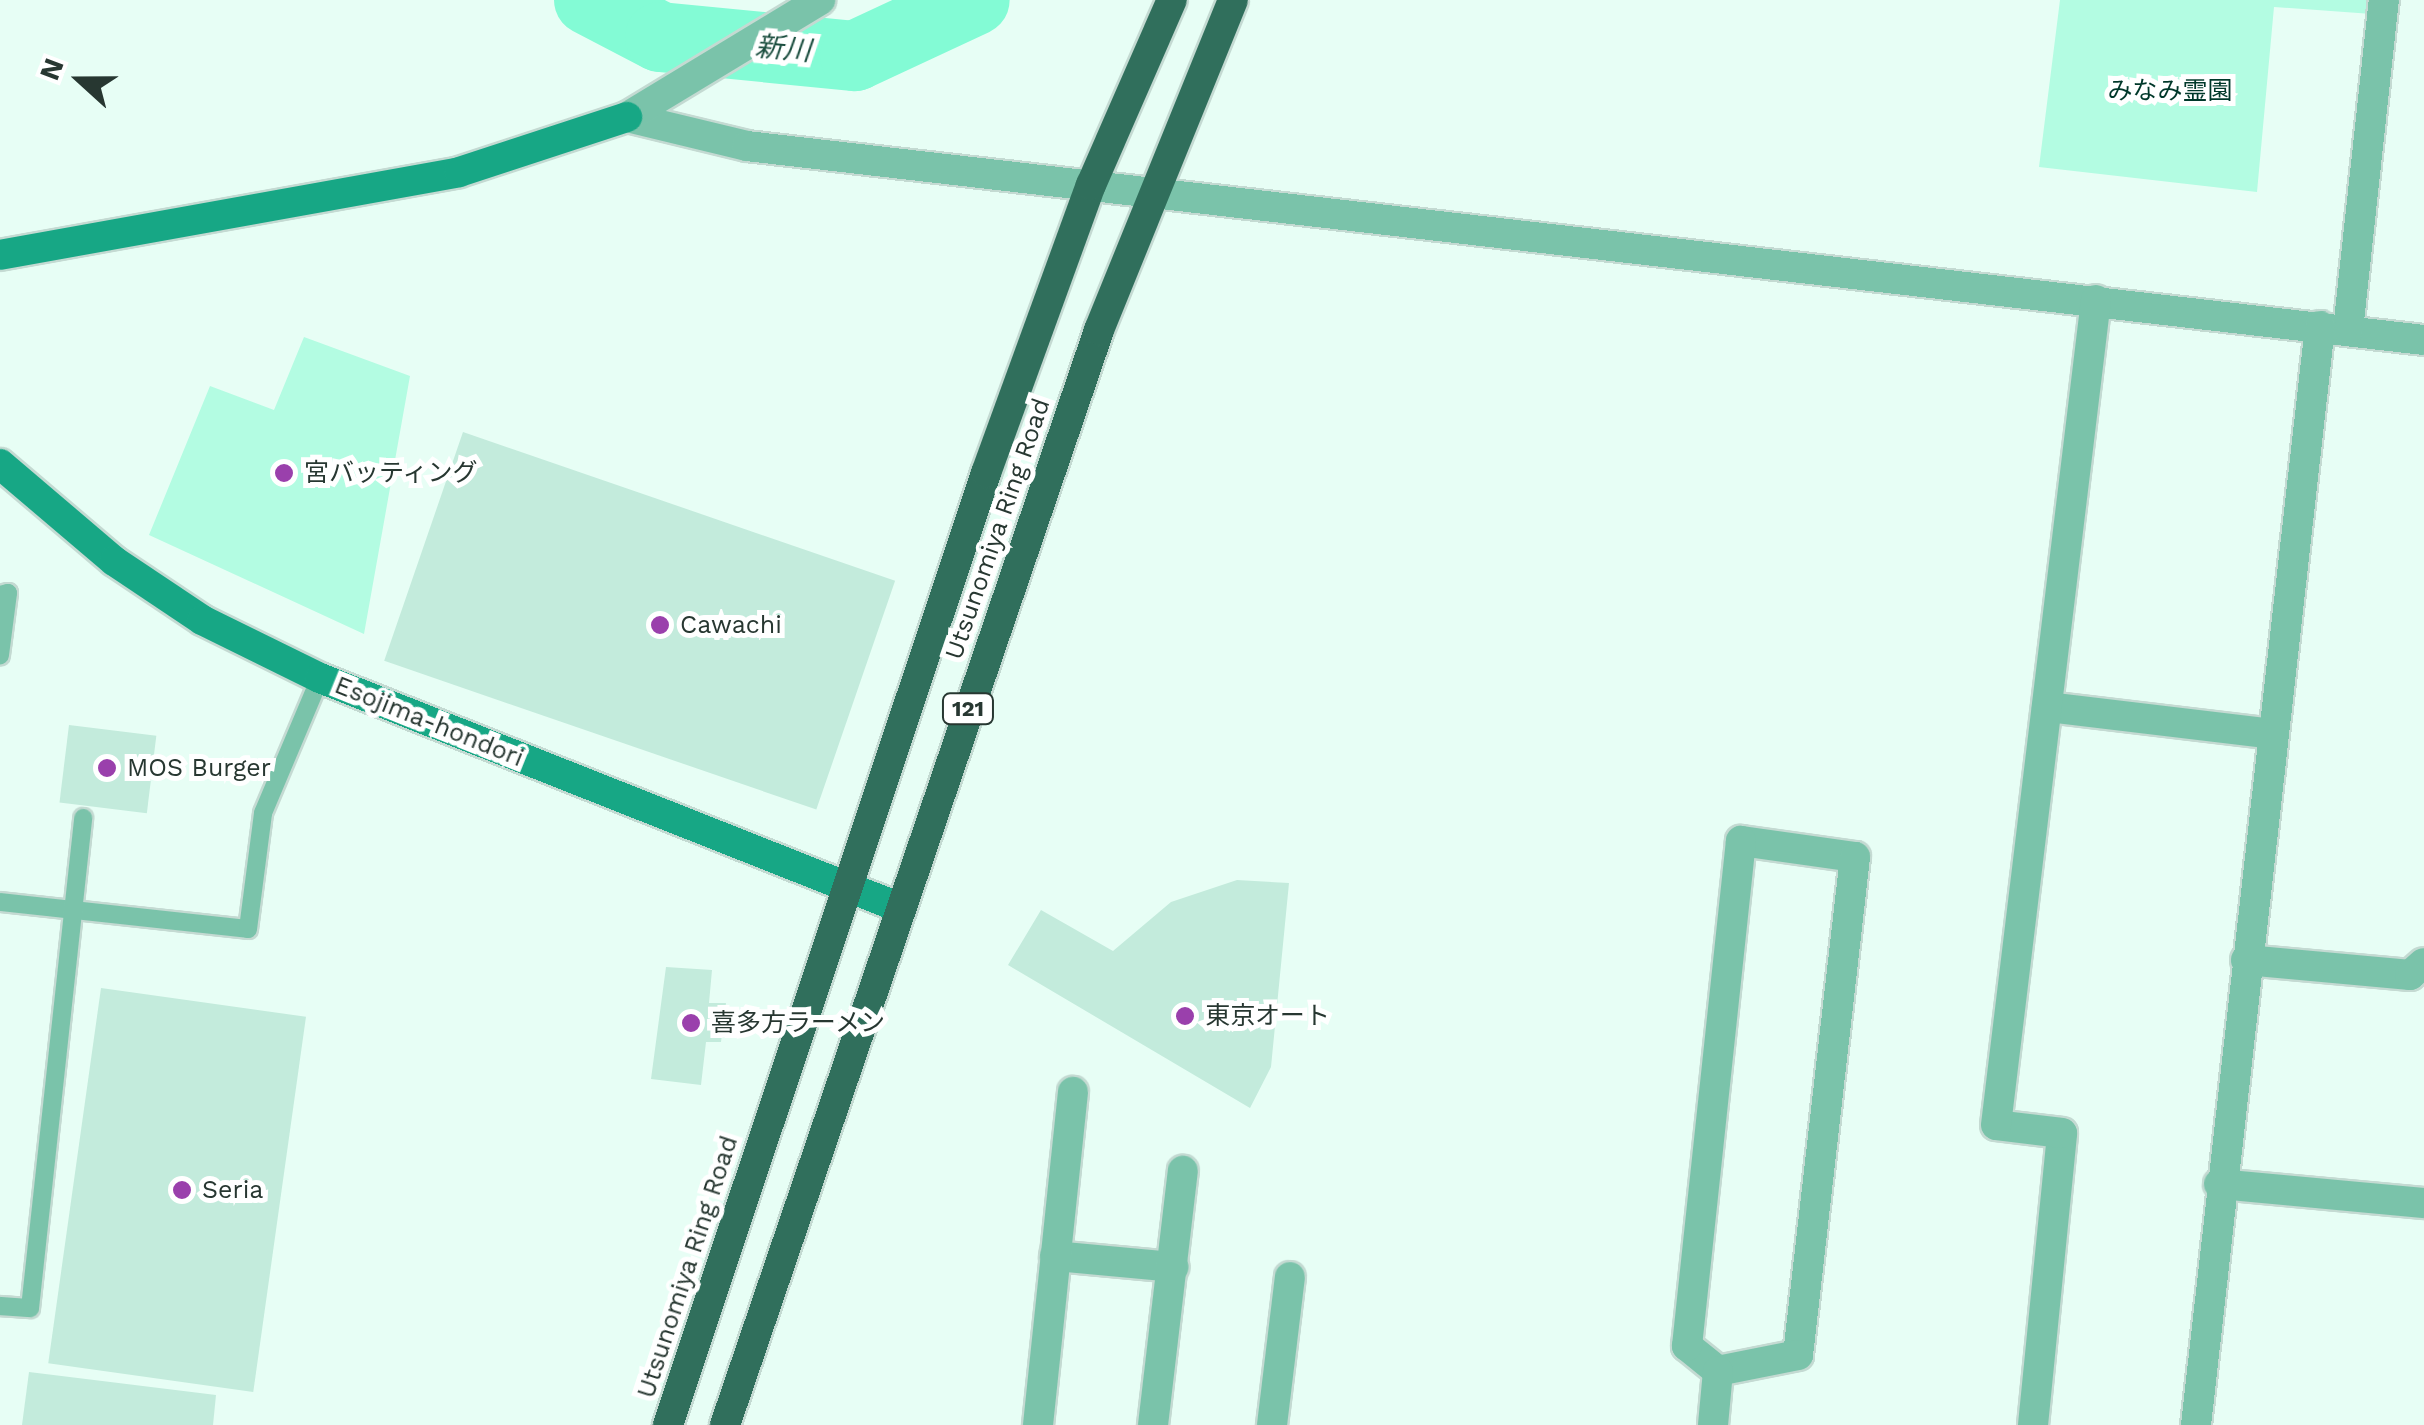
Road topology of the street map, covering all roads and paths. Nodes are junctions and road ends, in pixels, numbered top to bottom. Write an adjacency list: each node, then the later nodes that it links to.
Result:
1 (820, 0): 5 (street)
2 (1172, 0): 6 (highway, Utsunomiya Ring Road / 121)
3 (1233, 0): 7 (highway, Utsunomiya Ring Road / 121)
4 (2384, 0): 10 (street)
5 (627, 118): 6 (street); 8 (street)
6 (1092, 185): 7 (street); 19 (highway, Utsunomiya Ring Road / 121)
7 (1154, 191): 9 (street); 21 (highway, Utsunomiya Ring Road / 121)
8 (0, 255)
9 (2096, 300): 10 (street); 16 (street)
10 (2334, 328): 11 (street); 17 (street)
11 (2424, 340)
12 (0, 464): 15 (street, Esojima-hondori)
13 (0, 595): 14 (lane)
14 (0, 655)
15 (320, 678): 19 (street, Esojima-hondori); 22 (lane)
16 (2047, 707): 17 (street); 40 (street)
17 (2272, 734): 23 (street)
18 (83, 818): 22 (lane)
19 (844, 886): 21 (street, Esojima-hondori); 34 (highway, Utsunomiya Ring Road / 121)
20 (0, 902): 22 (lane)
21 (898, 907): 35 (highway, Utsunomiya Ring Road / 121)
22 (72, 910): 32 (lane)
23 (2246, 960): 24 (street); 27 (street)
24 (2424, 964)
25 (1072, 1092): 29 (street)
26 (1184, 1171): 30 (street)
27 (2220, 1184): 28 (street); 41 (street)
28 (2424, 1203)
29 (1056, 1256): 30 (street); 36 (street)
30 (1172, 1267): 37 (street)
31 (1290, 1276): 38 (street)
32 (0, 1306)
33 (1718, 1370): 33 (street); 39 (street)
34 (668, 1425)
35 (724, 1425)
36 (1038, 1425)
37 (1153, 1425)
38 (1272, 1425)
39 (1712, 1425)
40 (2033, 1425)
41 (2196, 1425)

